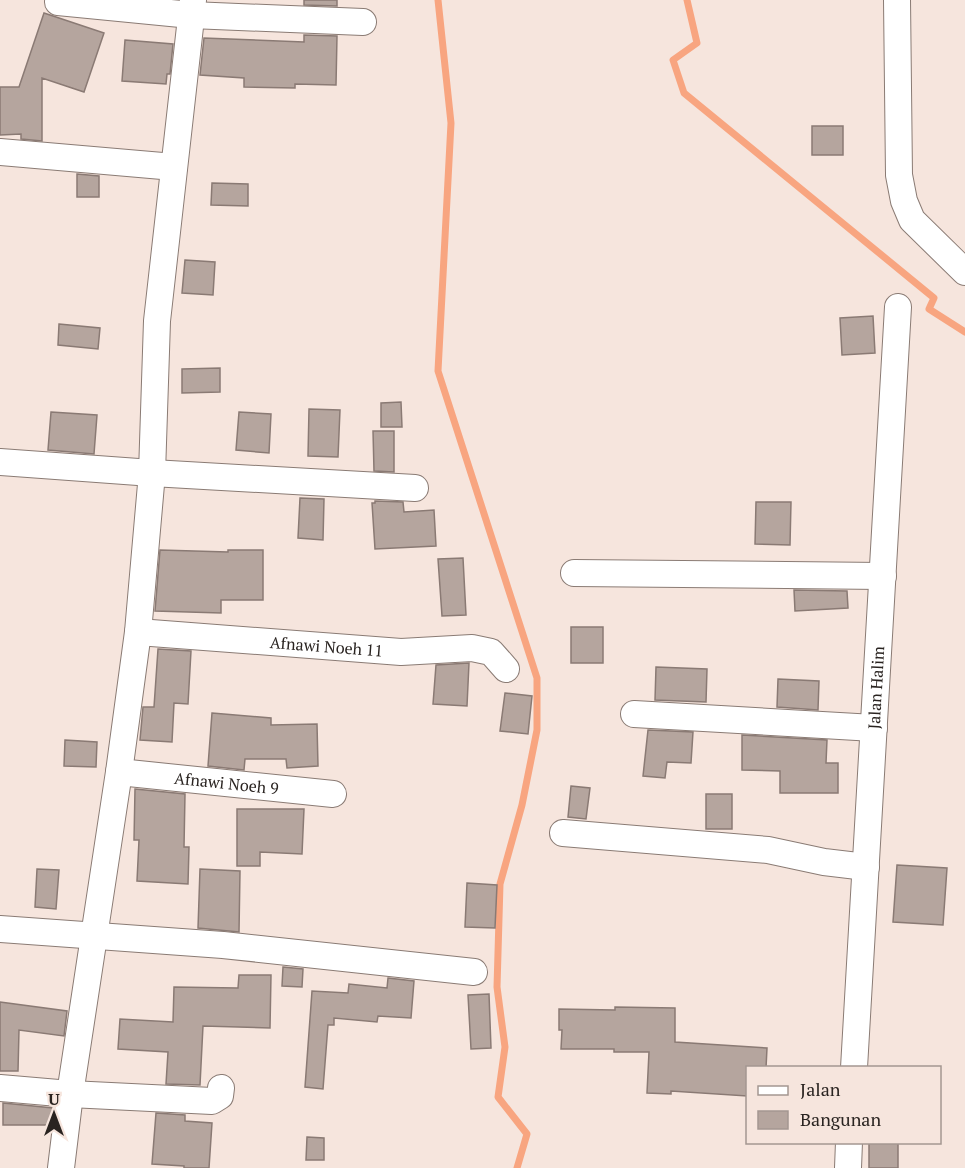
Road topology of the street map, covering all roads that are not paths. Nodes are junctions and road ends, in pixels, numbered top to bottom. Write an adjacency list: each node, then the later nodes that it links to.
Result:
1 (897, 0): 7 (street)
2 (58, 2): 3 (street)
3 (192, 7): 4 (street); 6 (street)
4 (363, 22)
5 (0, 152): 6 (street)
6 (174, 167): 10 (street)
7 (965, 272)
8 (898, 307): 13 (street, Jalan Halim)
9 (0, 462): 10 (street)
10 (152, 473): 11 (street); 14 (street)
11 (415, 488)
12 (574, 573): 13 (street)
13 (883, 576): 17 (street, Jalan Halim)
14 (138, 633): 15 (street, Afnawi Noeh 11); 18 (street)
15 (506, 669)
16 (634, 714): 17 (street)
17 (874, 728): 21 (street, Jalan Halim)
18 (119, 772): 19 (street, Afnawi Noeh 9); 23 (street)
19 (333, 794)
20 (563, 832): 21 (street)
21 (866, 867): 25 (street, Jalan Halim)
22 (0, 929): 23 (street)
23 (93, 935): 24 (street); 28 (street)
24 (474, 972)
25 (854, 1066)
26 (0, 1088): 28 (street)
27 (221, 1088): 28 (street)
28 (70, 1094): 30 (street)
29 (849, 1144): 31 (street)
30 (62, 1168)
31 (848, 1168)

